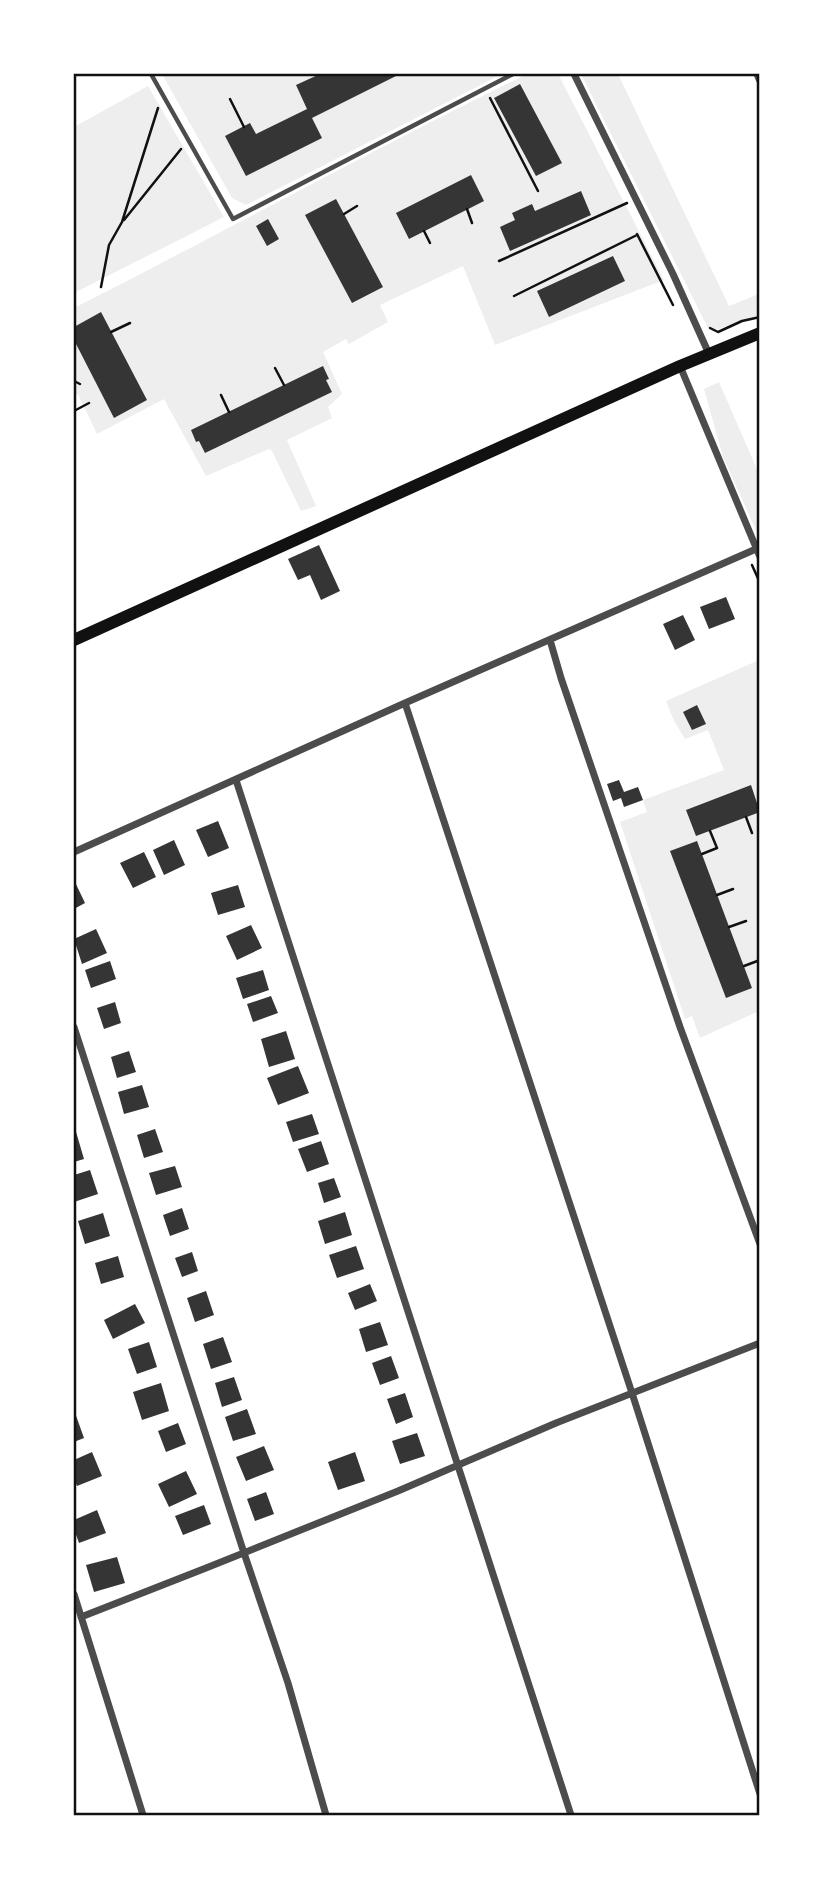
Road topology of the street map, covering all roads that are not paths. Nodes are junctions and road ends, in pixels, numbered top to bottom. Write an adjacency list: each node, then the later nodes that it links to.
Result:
1 (151, 74): 2 (lane)
2 (513, 74)
3 (574, 74): 7 (street)
4 (757, 74): 5 (street)
5 (760, 81)
6 (760, 333): 7 (main road)
7 (709, 354): 8 (main road)
8 (680, 366): 9 (street); 10 (main road)
9 (758, 553): 11 (street)
10 (74, 640)
11 (550, 640): 12 (street); 16 (street)
12 (405, 703): 13 (street); 18 (street)
13 (236, 780): 14 (street); 19 (street)
14 (74, 852)
15 (74, 1027): 20 (street)
16 (760, 1244)
17 (760, 1343): 18 (street)
18 (632, 1393): 19 (street); 23 (street)
19 (459, 1465): 20 (street); 26 (street)
20 (244, 1553): 22 (street); 25 (street)
21 (74, 1594): 22 (street)
22 (81, 1617): 24 (street)
23 (760, 1794)
24 (143, 1815)
25 (326, 1815)
26 (571, 1815)

